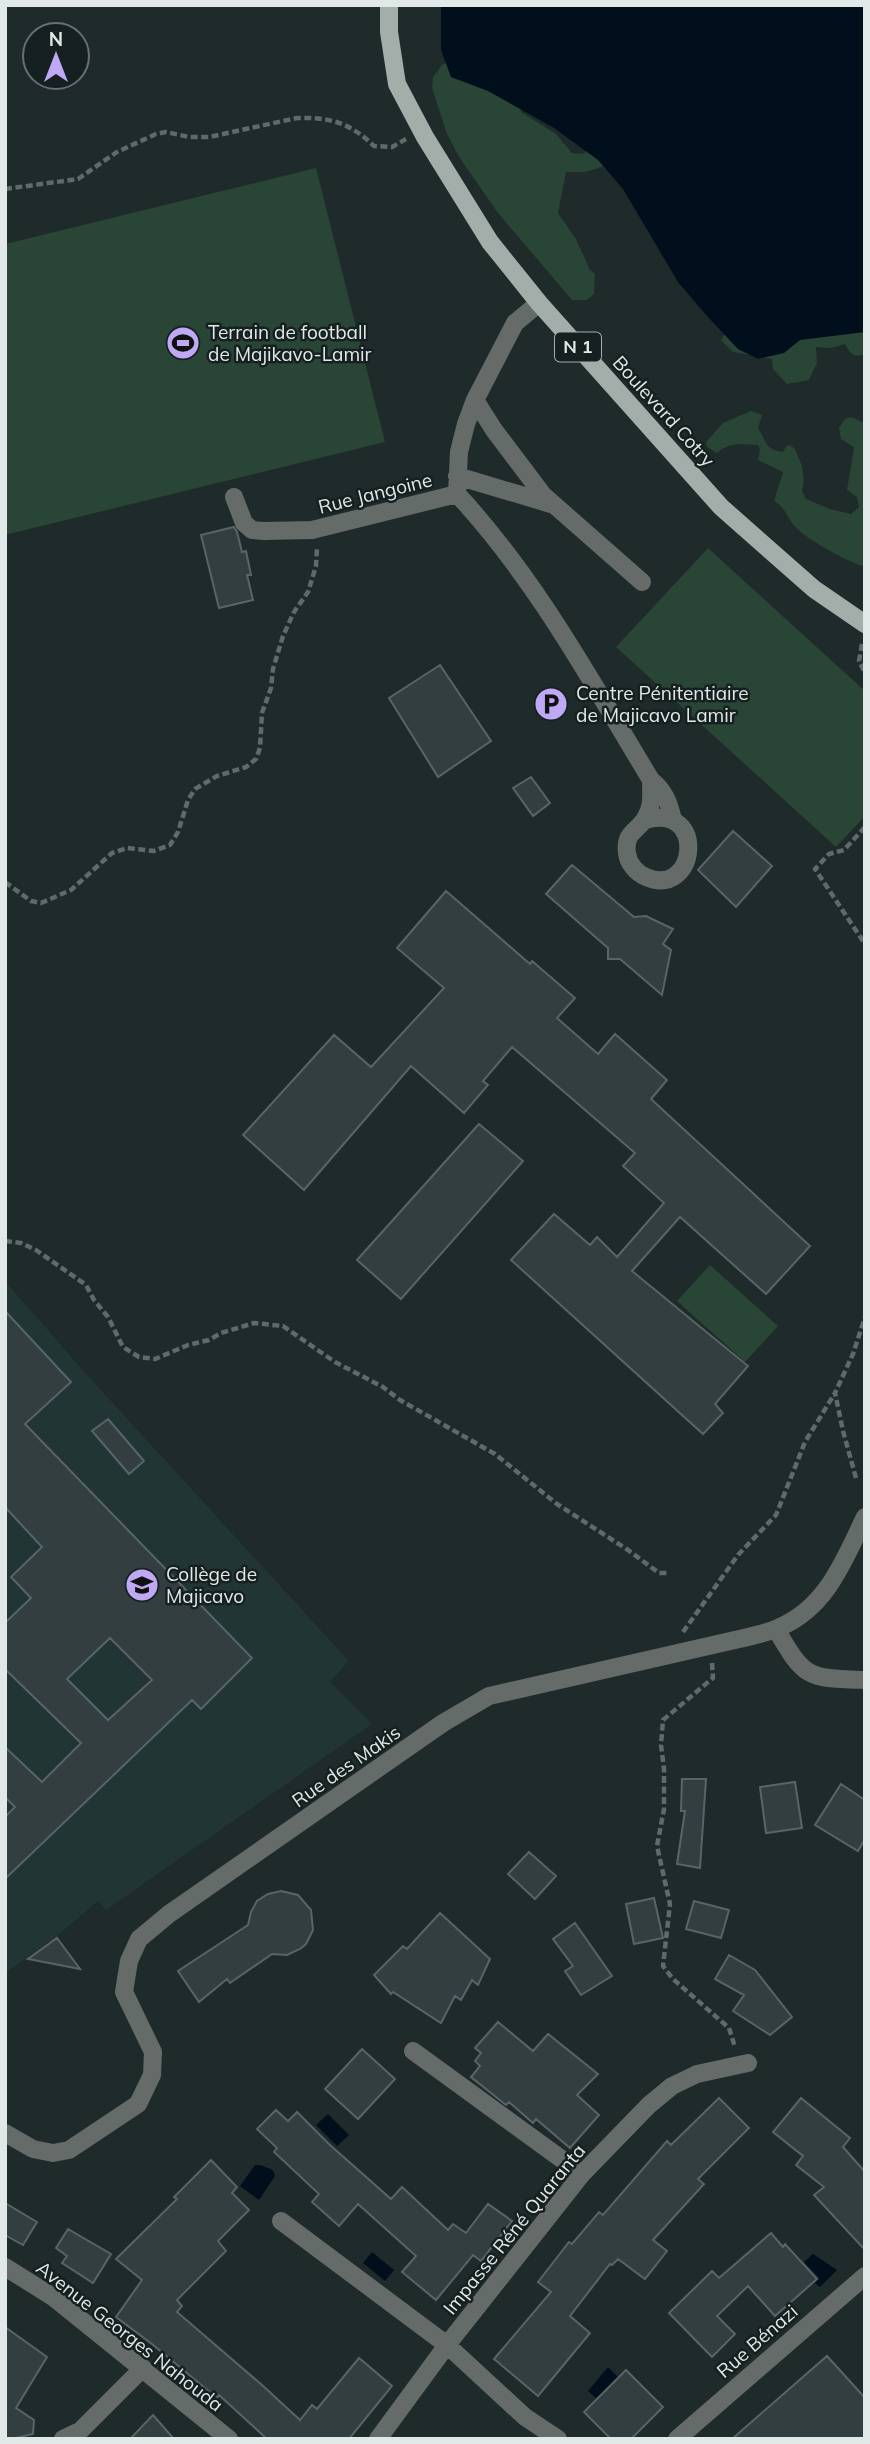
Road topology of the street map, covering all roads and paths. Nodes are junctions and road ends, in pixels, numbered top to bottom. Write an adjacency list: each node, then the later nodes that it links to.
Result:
1 (389, 5): 2 (main road, Boulevard Cotry / N 1)
2 (423, 132): 3 (path); 4 (main road, Boulevard Cotry / N 1)
3 (5, 189)
4 (539, 303): 5 (street, Rue Jangoine); 11 (main road, Boulevard Cotry / N 1)
5 (475, 400): 6 (street, Rue Jangoine); 8 (street)
6 (457, 485): 8 (street); 9 (street, Rue Jangoine); 14 (street)
7 (234, 497): 9 (street, Rue Jangoine)
8 (554, 505): 10 (street)
9 (318, 529): 18 (path)
10 (642, 582)
11 (865, 624)
12 (865, 640): 13 (path)
13 (865, 673)
14 (651, 780): 15 (street); 16 (street)
15 (645, 820): 16 (street); 16 (street)
16 (673, 820)
17 (865, 827): 19 (path)
18 (5, 882)
19 (865, 944)
20 (5, 1241): 25 (path)
21 (865, 1317): 22 (path)
22 (835, 1393): 23 (path); 28 (path)
23 (856, 1478)
24 (865, 1517): 26 (street, Rue des Makis)
25 (668, 1573)
26 (776, 1629): 27 (street, Rue des Makis); 29 (street)
27 (711, 1645): 28 (street, Rue des Makis); 31 (path)
28 (667, 1655): 32 (street, Rue des Makis)
29 (865, 1680)
30 (413, 2051): 33 (street)
31 (748, 2063): 33 (street, Impasse Réné Quaranta)
32 (5, 2133)
33 (582, 2174): 37 (street, Impasse Réné Quaranta)
34 (281, 2221): 37 (street)
35 (5, 2267): 38 (street, Avenue Georges Nahouda)
36 (865, 2276): 43 (street, Rue Bénazi)
37 (447, 2346): 41 (street, Impasse Réné Quaranta); 42 (street)
38 (143, 2368): 39 (street); 40 (street, Avenue Georges Nahouda)
39 (63, 2439)
40 (229, 2439)
41 (378, 2439)
42 (558, 2439)
43 (677, 2439)

